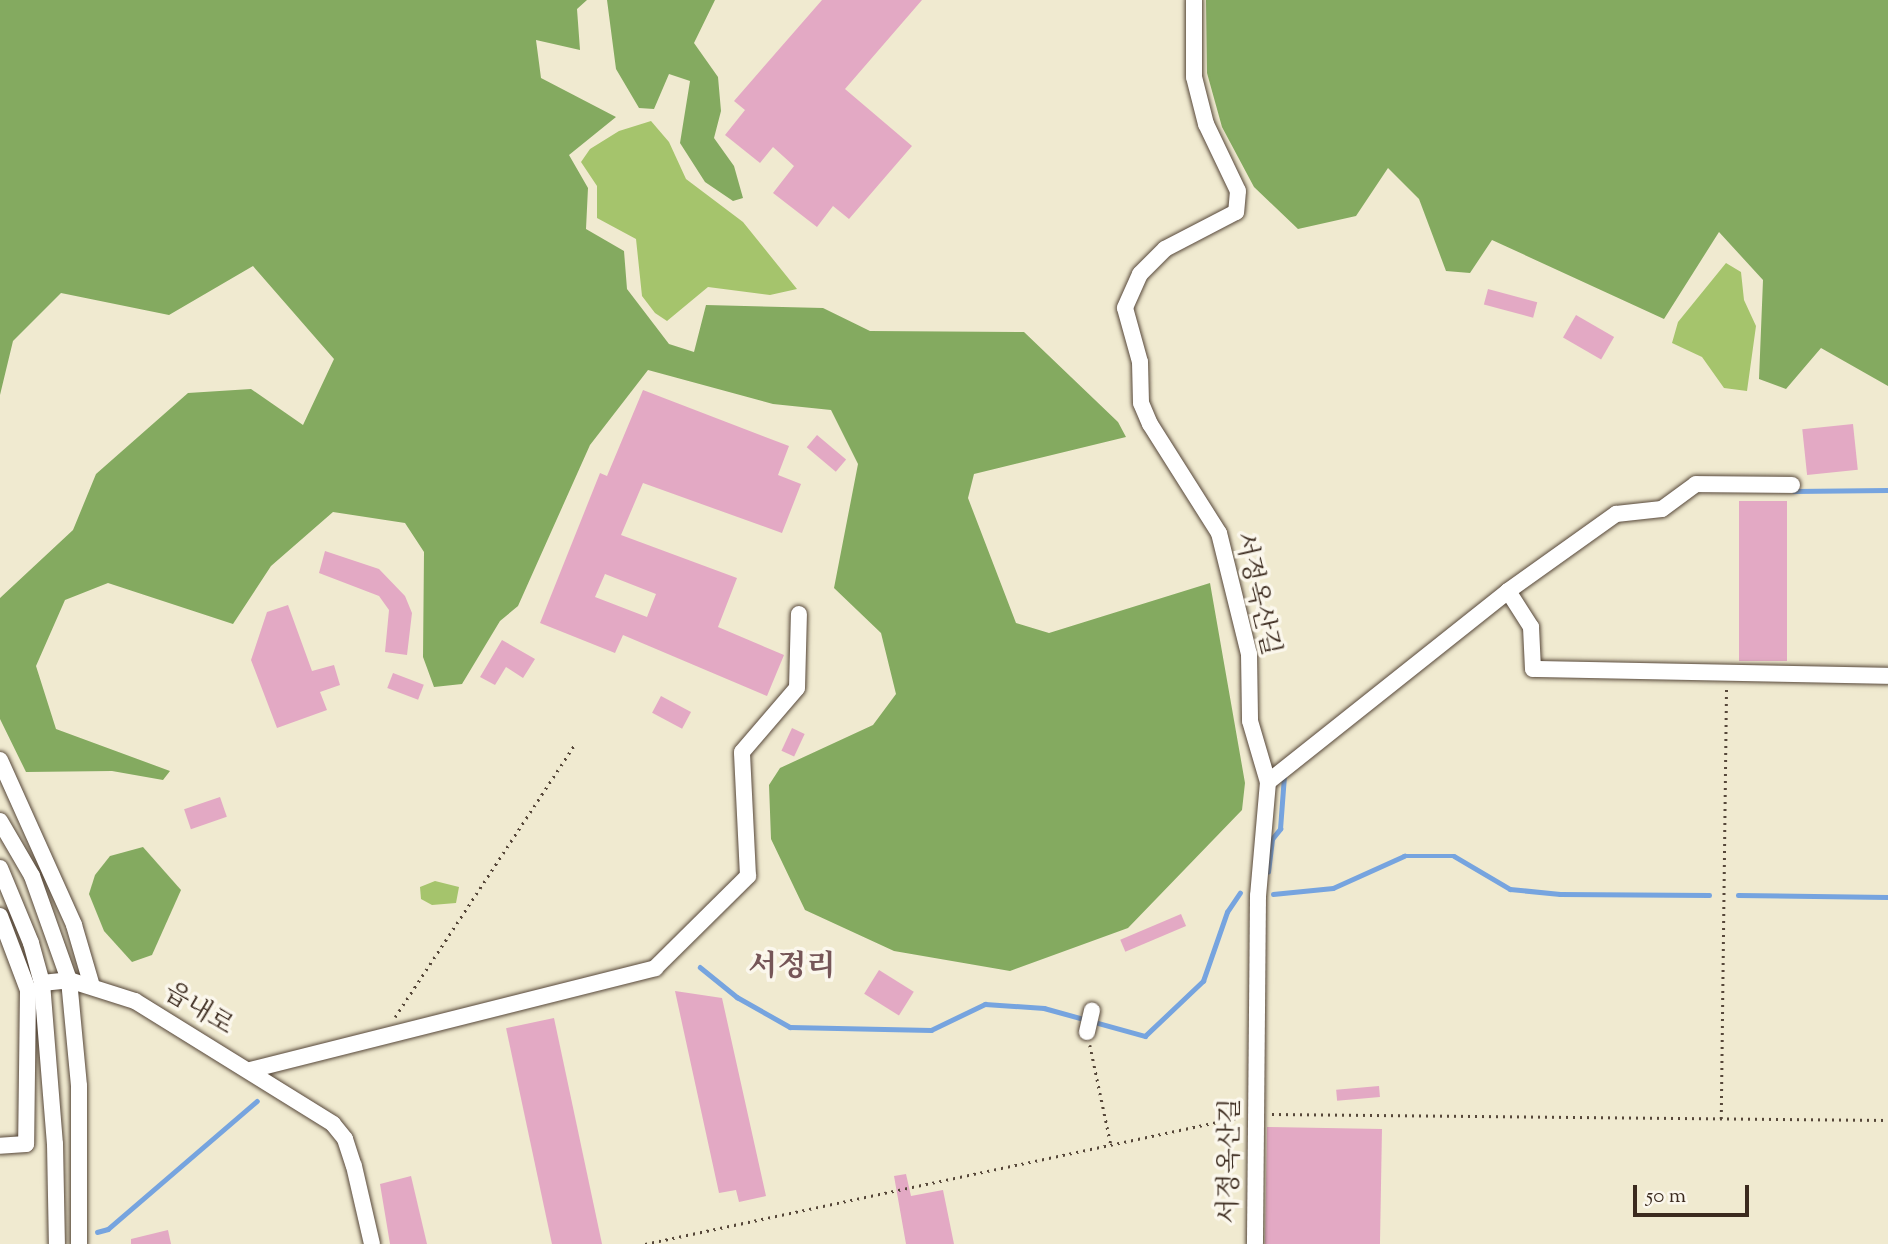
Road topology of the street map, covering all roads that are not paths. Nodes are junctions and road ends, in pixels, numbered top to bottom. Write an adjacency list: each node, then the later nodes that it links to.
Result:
1 (1194, 0): 7 (street, 서정옥산길)
2 (1792, 485): 3 (street)
3 (1508, 591): 5 (street); 7 (street)
4 (799, 614): 16 (street)
5 (1888, 677)
6 (0, 760): 13 (street)
7 (1268, 782): 21 (street, 서정옥산길)
8 (0, 821): 11 (street)
9 (0, 867): 12 (street)
10 (0, 916): 17 (street)
11 (69, 980): 12 (street); 13 (street, 읍내로); 19 (street)
12 (42, 983): 18 (street)
13 (92, 986): 16 (street, 읍내로)
14 (1092, 1011): 15 (street)
15 (1087, 1032)
16 (250, 1070): 20 (street, 읍내로)
17 (0, 1146)
18 (57, 1244)
19 (79, 1244)
20 (372, 1244)
21 (1255, 1244)

